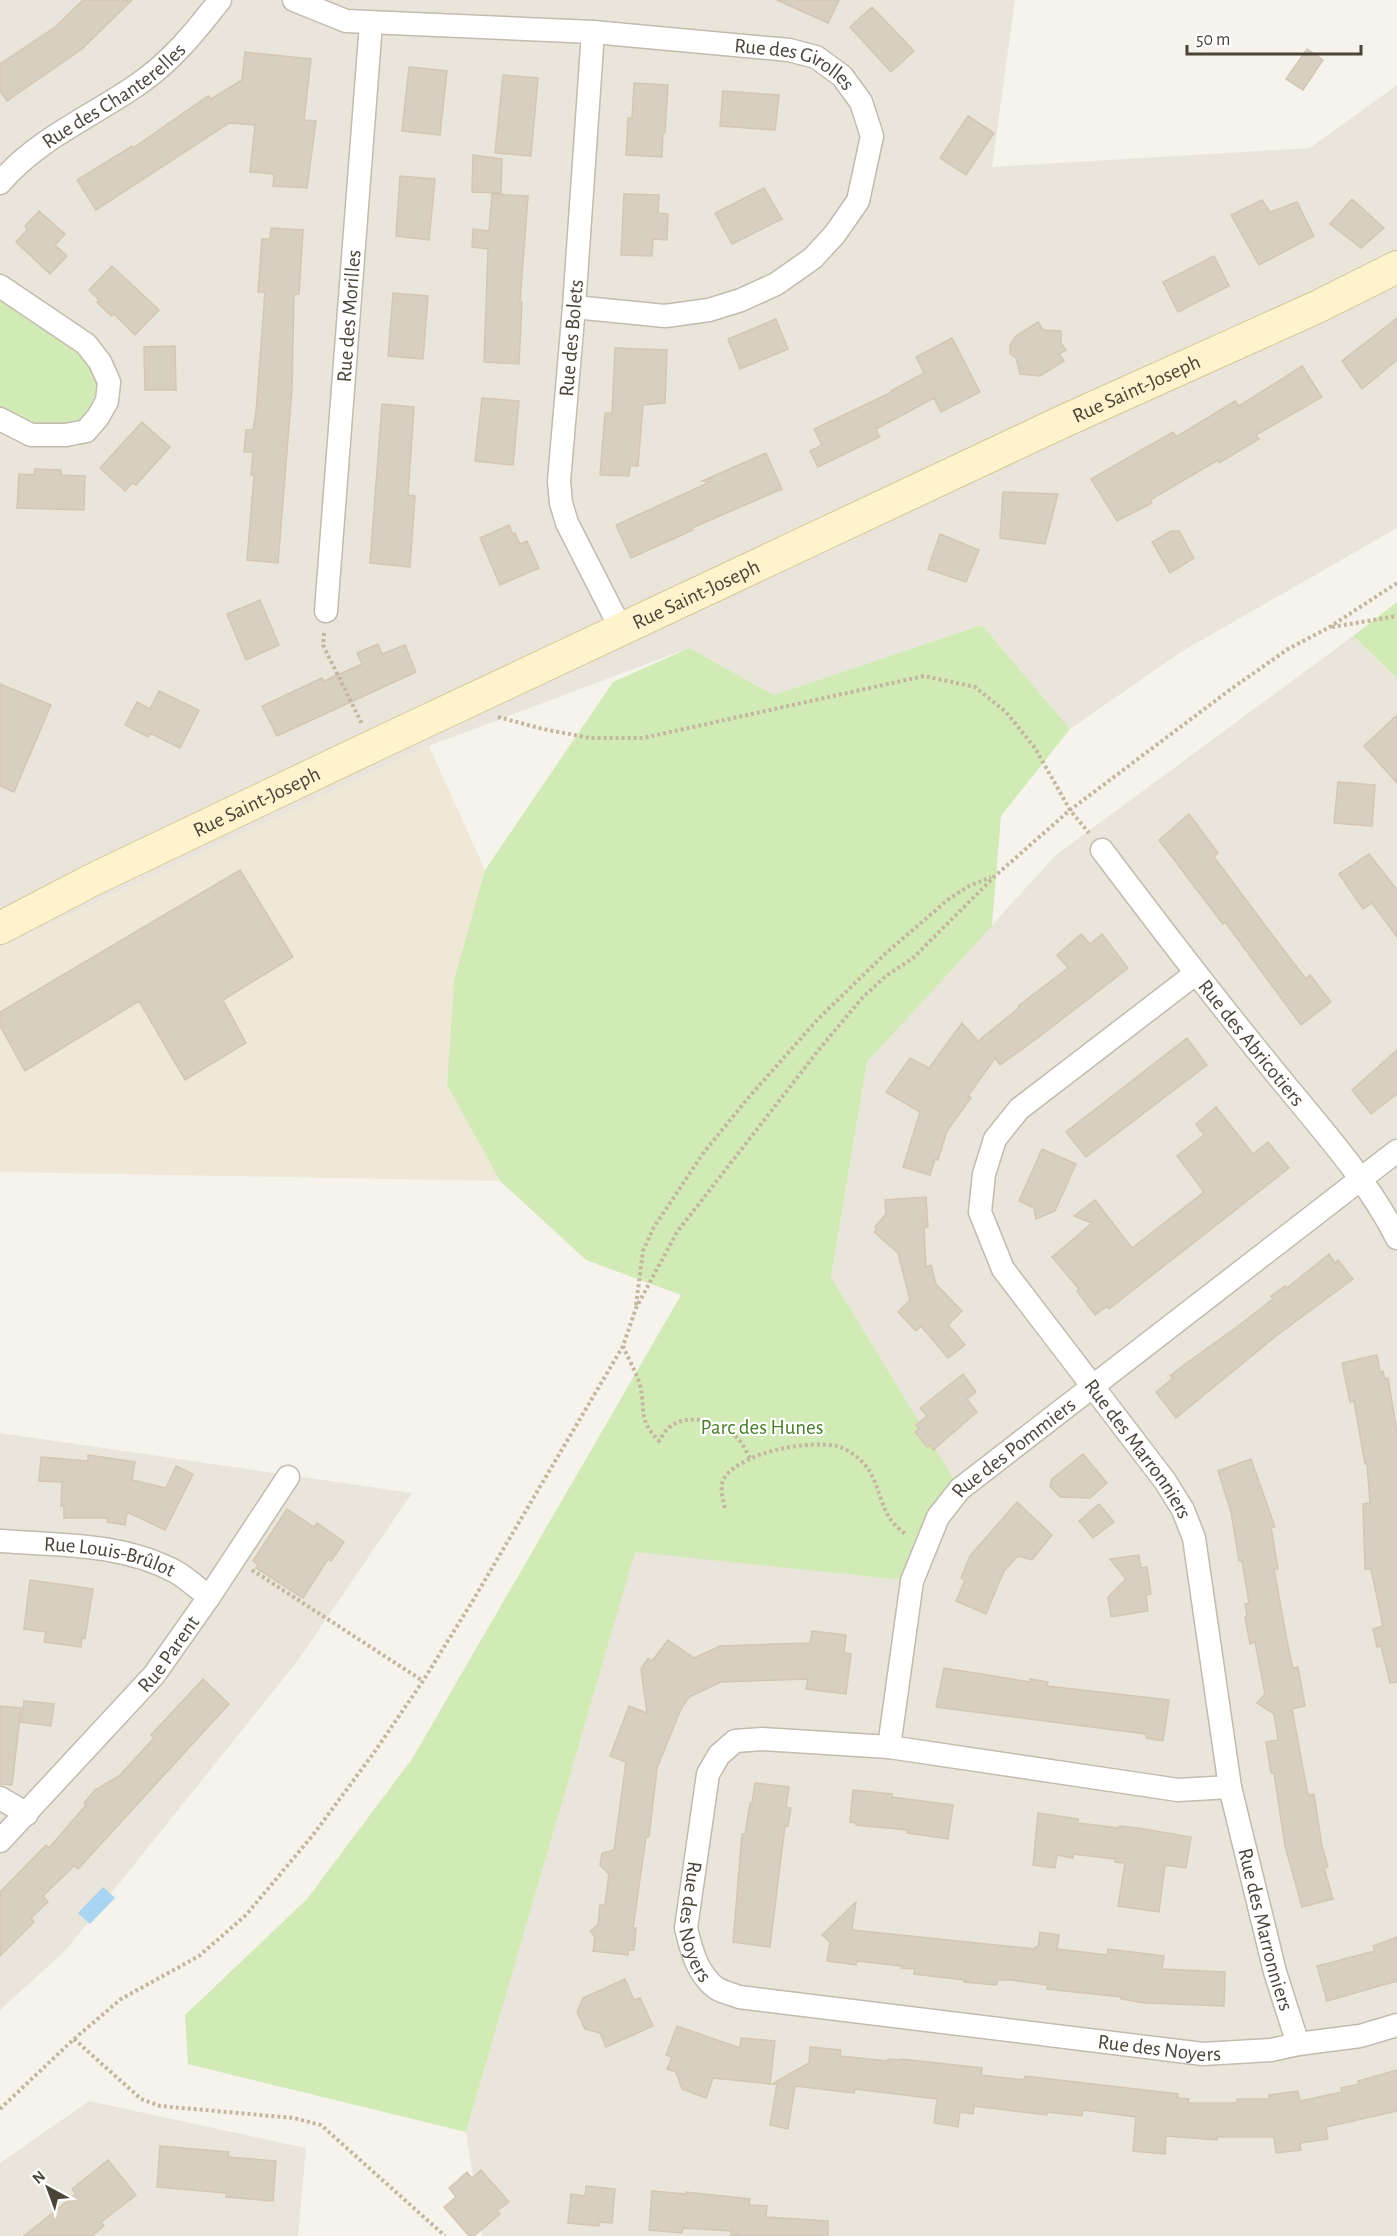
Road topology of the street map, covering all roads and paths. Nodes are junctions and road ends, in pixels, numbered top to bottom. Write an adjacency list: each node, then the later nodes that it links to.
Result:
1 (220, 0): 5 (street, Rue des Chanterelles)
2 (294, 0): 3 (street, Rue des Girolles)
3 (371, 23): 4 (street, Rue des Girolles); 11 (street, Rue des Morilles)
4 (593, 32): 8 (street, Rue des Bolets); 8 (street, Rue des Girolles)
5 (0, 183)
6 (1397, 267): 14 (street, Rue Saint-Joseph)
7 (0, 286): 9 (street)
8 (574, 307): 14 (street, Rue des Bolets)
9 (0, 419)
10 (1397, 583): 13 (path)
11 (326, 611): 16 (path)
12 (1397, 616): 13 (path)
13 (1328, 628): 17 (path)
14 (621, 629): 15 (street, Rue Saint-Joseph)
15 (458, 707): 16 (street, Rue Saint-Joseph); 17 (path)
16 (373, 746): 20 (street, Rue Saint-Joseph)
17 (1071, 810): 18 (path); 19 (path)
18 (1102, 850): 21 (street, Rue des Abricotiers)
19 (995, 876): 25 (path); 25 (path)
20 (0, 928)
21 (1195, 974): 23 (street, Rue des Abricotiers); 27 (street, Rue des Marronniers)
22 (1397, 1151): 23 (street, Rue des Pommiers)
23 (1361, 1179): 24 (street, Rue des Abricotiers); 27 (street, Rue des Pommiers)
24 (1397, 1238)
25 (636, 1308): 26 (path)
26 (623, 1346): 28 (path); 35 (path)
27 (1095, 1387): 32 (street, Rue des Pommiers); 37 (street, Rue des Marronniers)
28 (750, 1458): 30 (path); 32 (path)
29 (288, 1477): 33 (street, Rue Parent)
30 (725, 1508)
31 (0, 1541): 34 (street, Rue Louis-Brûlot)
32 (923, 1553): 36 (street, Rue des Pommiers)
33 (234, 1559): 34 (street, Rue Parent); 35 (path)
34 (209, 1597): 39 (street, Rue Parent)
35 (423, 1681): 42 (path)
36 (889, 1747): 37 (street, Rue des Noyers); 43 (street, Rue des Noyers)
37 (1230, 1787): 43 (street, Rue des Marronniers)
38 (0, 1798): 39 (street)
39 (27, 1814): 40 (street, Rue Parent)
40 (0, 1841)
41 (1397, 2025): 43 (street, Rue des Noyers)
42 (74, 2039): 44 (path); 45 (path)
43 (1298, 2044)
44 (0, 2109)
45 (445, 2236)

